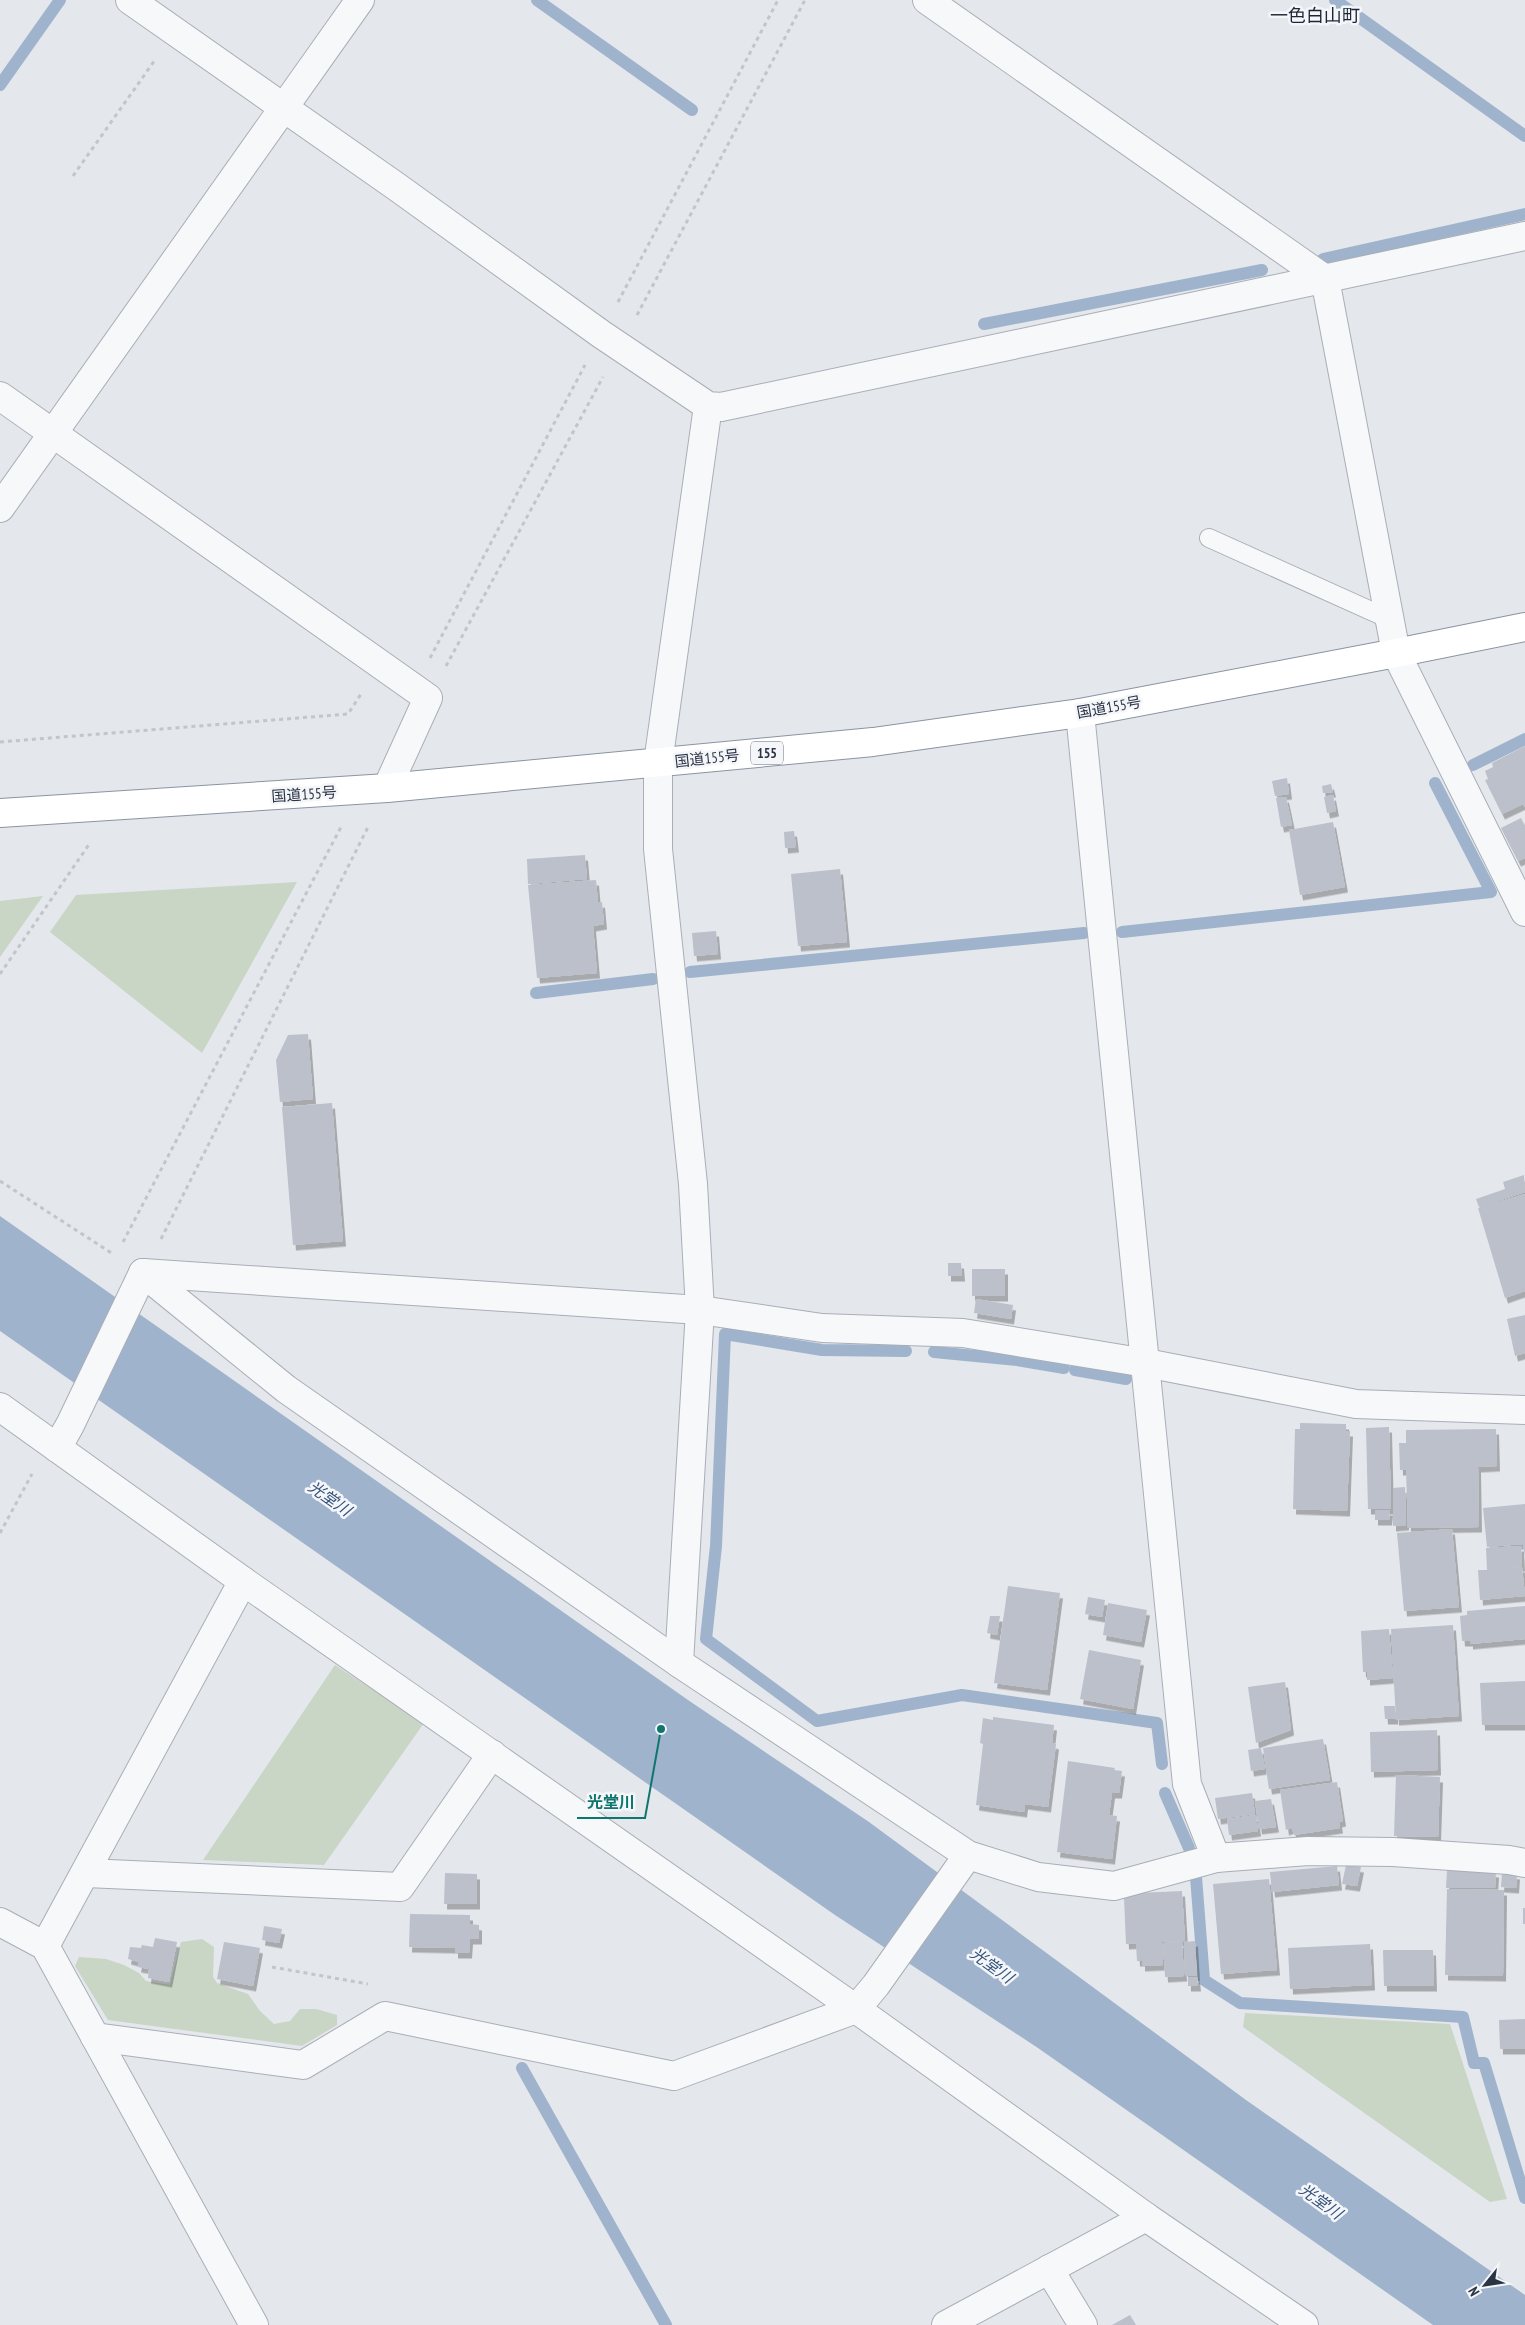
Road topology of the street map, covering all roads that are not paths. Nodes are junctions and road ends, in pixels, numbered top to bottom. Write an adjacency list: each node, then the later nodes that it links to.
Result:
1 (130, 0): 4 (street)
2 (360, 0): 4 (street)
3 (927, 0): 6 (street)
4 (284, 108): 8 (street); 9 (street)
5 (1525, 236): 6 (street)
6 (1325, 279): 8 (street); 12 (street)
7 (0, 396): 9 (street)
8 (708, 406): 16 (street)
9 (53, 433): 10 (street); 17 (street)
10 (0, 508)
11 (1209, 538): 12 (lane)
12 (1389, 619): 14 (street)
13 (1525, 626): 14 (highway, 国道155号 / 155)
14 (1396, 653): 15 (highway, 国道155号 / 155); 19 (street)
15 (1080, 713): 16 (highway, 国道155号 / 155); 22 (street)
16 (658, 763): 17 (highway, 国道155号 / 155); 21 (street)
17 (387, 788): 18 (highway, 国道155号 / 155)
18 (0, 813)
19 (1525, 912)
20 (141, 1278): 21 (street); 25 (street); 27 (street)
21 (700, 1310): 22 (street); 27 (street)
22 (1146, 1363): 24 (street); 29 (street)
23 (0, 1407): 25 (street)
24 (1525, 1410)
25 (59, 1438): 26 (street)
26 (244, 1581): 28 (street); 32 (street)
27 (679, 1663): 30 (street)
28 (492, 1754): 32 (street); 35 (street)
29 (1216, 1858): 30 (street); 31 (street)
30 (965, 1859): 35 (street)
31 (1525, 1863)
32 (86, 1873): 34 (street)
33 (0, 1922): 34 (street)
34 (45, 1946): 36 (street)
35 (856, 2009): 36 (street); 37 (street)
36 (95, 2037): 39 (street)
37 (1146, 2217): 38 (street); 42 (street)
38 (1049, 2269): 40 (street); 41 (street)
39 (254, 2325)
40 (946, 2325)
41 (1083, 2325)
42 (1304, 2325)

